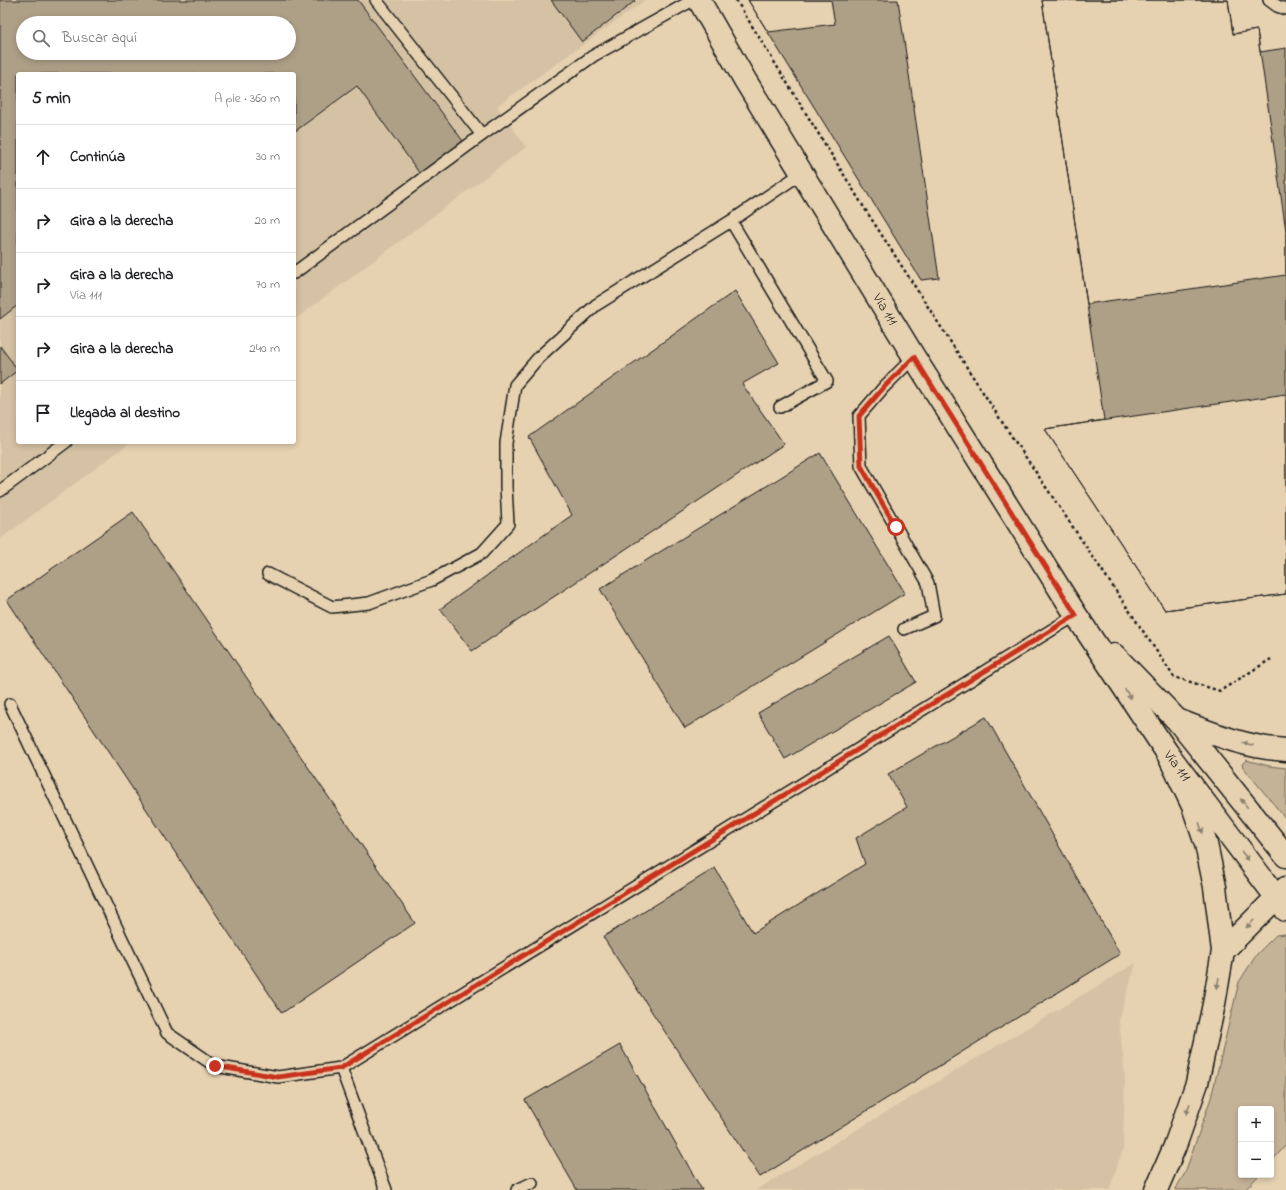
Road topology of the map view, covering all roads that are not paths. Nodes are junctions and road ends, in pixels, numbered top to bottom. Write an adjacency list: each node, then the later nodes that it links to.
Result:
1 (376, 0): 6 (lane)
2 (693, 0): 6 (lane)
3 (699, 0): 7 (main road, Vía 111)
4 (1269, 0): 5 (lane)
5 (1286, 9)
6 (482, 134): 9 (lane)
7 (802, 173): 8 (lane); 10 (main road, Vía 111)
8 (731, 221): 11 (lane); 14 (lane)
9 (296, 272)
10 (914, 357): 15 (main road, Vía 111); 16 (lane)
11 (780, 407)
12 (63, 444): 13 (lane)
13 (0, 491)
14 (268, 574)
15 (1076, 615): 18 (main road, Vía 111); 20 (main road, Vía 111, one-way to 20); 24 (lane)
16 (904, 628)
17 (10, 704): 24 (lane)
18 (1177, 720): 19 (main road, one-way to 18); 21 (main road, Vía 111, one-way to 18)
19 (1286, 750)
20 (1168, 754): 22 (main road, Vía 111, one-way to 22); 23 (main road, one-way to 23)
21 (1286, 856)
22 (1283, 898): 23 (main road, one-way to 23)
23 (1223, 950): 28 (main road, one-way to 28)
24 (341, 1068): 26 (lane)
25 (532, 1183): 27 (lane)
26 (386, 1190)
27 (517, 1190)
28 (1156, 1190)

